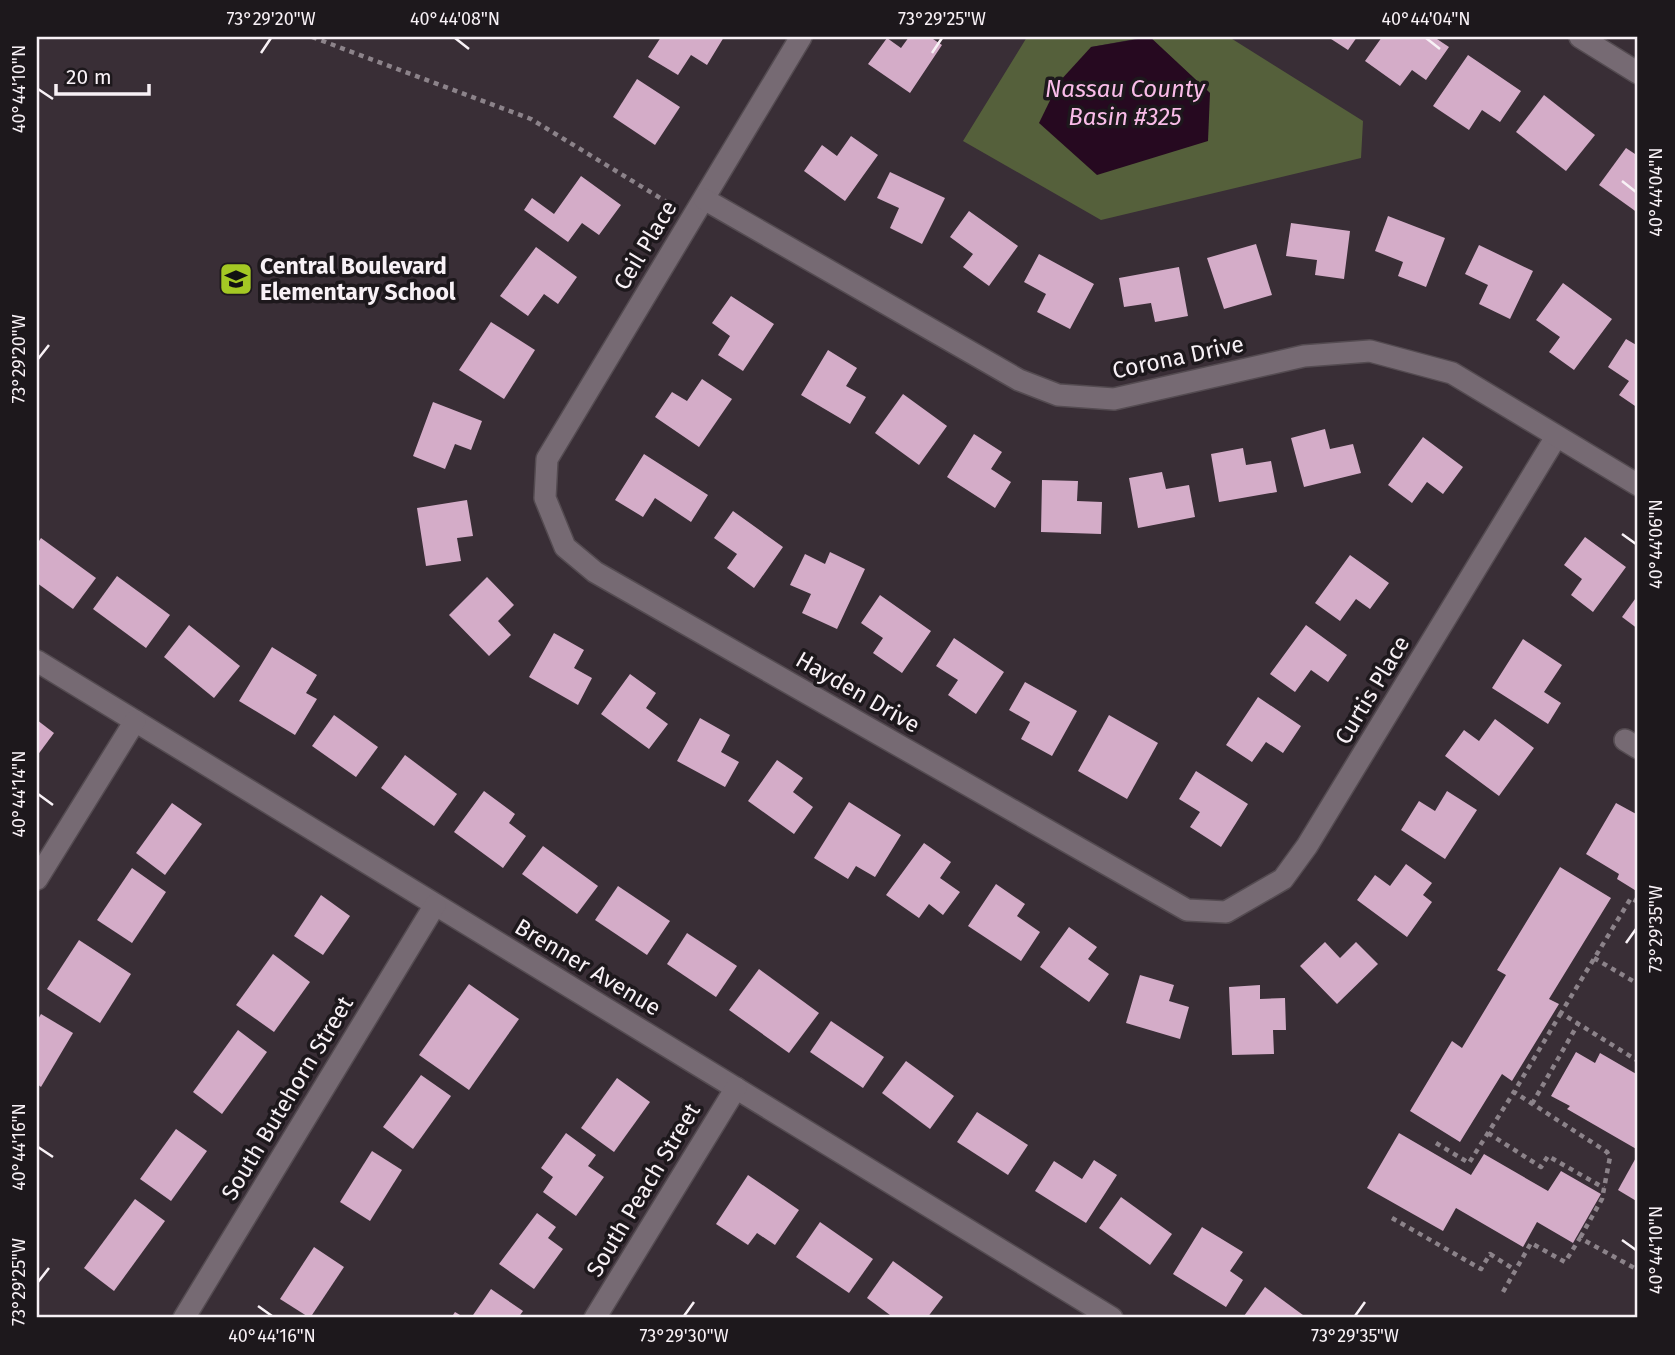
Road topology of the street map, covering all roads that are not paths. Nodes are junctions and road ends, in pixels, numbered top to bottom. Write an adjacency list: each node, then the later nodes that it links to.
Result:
1 (801, 37): 4 (street, Ceil Place)
2 (1580, 37): 3 (street)
3 (1638, 73)
4 (704, 199): 5 (street, Corona Drive); 6 (street, Ceil Place)
5 (1556, 437): 7 (street, Corona Drive); 12 (street, Curtis Place)
6 (546, 484): 12 (street, Hayden Drive)
7 (1638, 485)
8 (37, 661): 9 (street, Brenner Avenue)
9 (135, 721): 10 (street); 11 (street, Brenner Avenue)
10 (37, 879)
11 (435, 905): 13 (street, Brenner Avenue); 14 (street, South Butehorn Street)
12 (1187, 910)
13 (736, 1088): 15 (street, South Peach Street); 16 (street, Brenner Avenue)
14 (184, 1318)
15 (595, 1318)
16 (1112, 1318)

